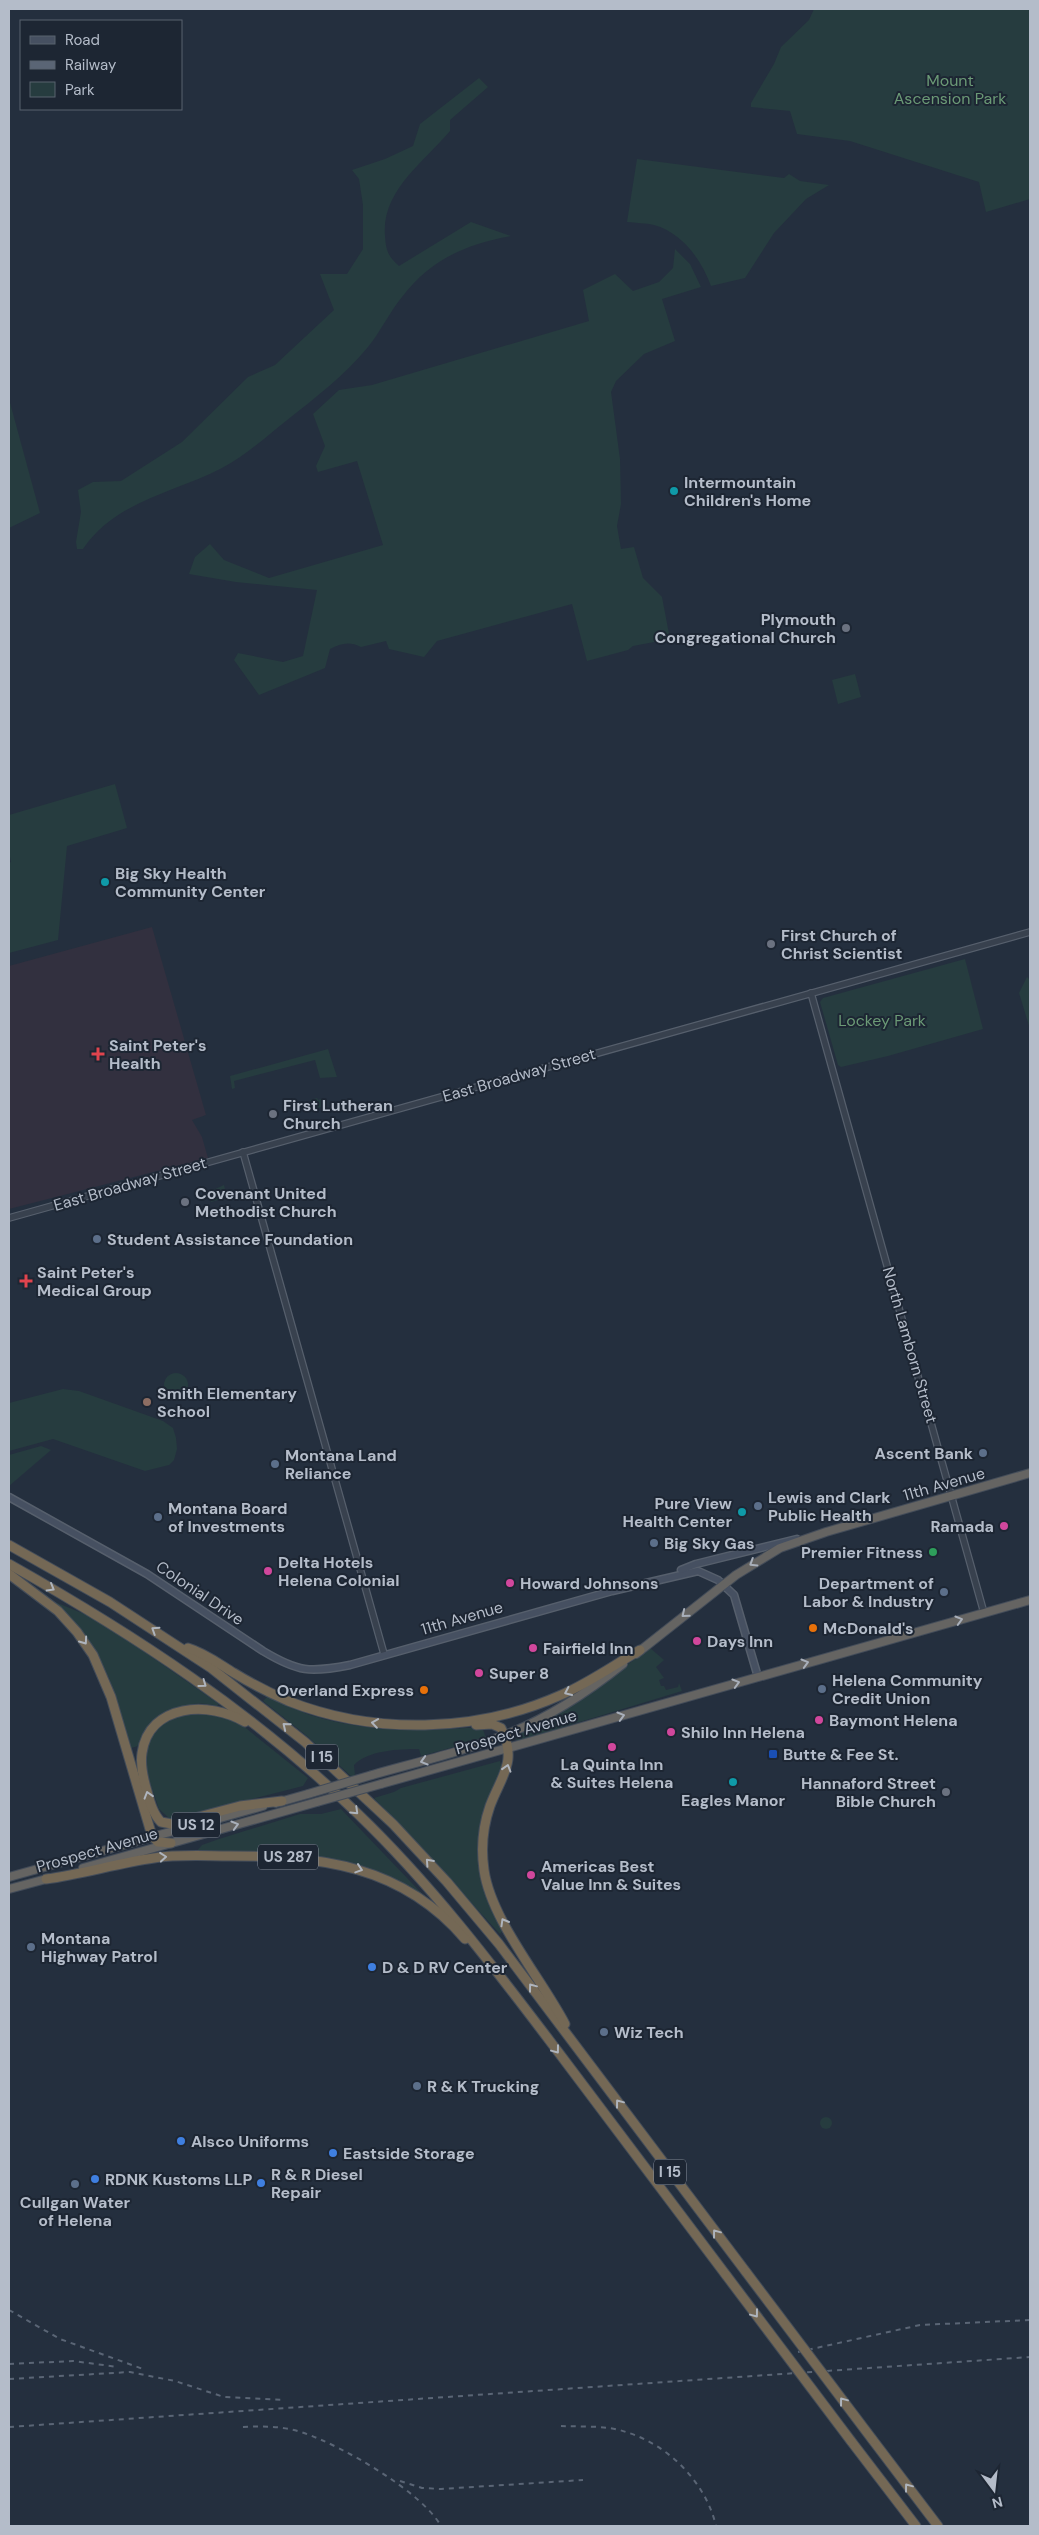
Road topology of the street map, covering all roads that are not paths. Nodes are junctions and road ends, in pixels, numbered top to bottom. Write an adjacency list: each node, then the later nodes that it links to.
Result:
1 (1030, 932): 2 (street, East Broadway Street)
2 (811, 993): 3 (street, East Broadway Street); 6 (street, North Lamborn Street)
3 (243, 1152): 4 (street, East Broadway Street); 18 (street)
4 (9, 1218)
5 (1030, 1473): 6 (highway, 11th Avenue)
6 (952, 1496): 8 (highway, 11th Avenue); 15 (street, North Lamborn Street)
7 (9, 1497): 18 (main road, Colonial Drive)
8 (813, 1536): 12 (main road, 11th Avenue); 13 (highway, Prospect Avenue, one-way to 13)
9 (9, 1545): 16 (highway, I 15, one-way to 9)
10 (9, 1564): 23 (highway, I 15, one-way to 23)
11 (9, 1574): 25 (highway, one-way to 25)
12 (663, 1578): 13 (main road, 11th Avenue); 18 (main road, 11th Avenue)
13 (724, 1584): 17 (highway, Prospect Avenue, one-way to 17); 19 (main road)
14 (1030, 1600): 15 (highway, Prospect Avenue)
15 (984, 1613): 19 (highway, Prospect Avenue, one-way to 15)
16 (178, 1645): 20 (highway, one-way to 16); 31 (highway, I 15, one-way to 16)
17 (640, 1650): 20 (highway, one-way to 20); 21 (highway, Prospect Avenue)
18 (384, 1654)
19 (758, 1677): 22 (highway, Prospect Avenue, one-way to 19)
20 (394, 1725): 21 (highway)
21 (504, 1736): 22 (highway); 24 (highway, Prospect Avenue, one-way to 24, bridge)
22 (507, 1748): 26 (highway, Prospect Avenue, one-way to 22, bridge); 31 (highway, one-way to 22)
23 (300, 1760): 24 (highway, one-way to 23); 30 (highway, I 15, one-way to 30)
24 (282, 1801): 25 (highway, Prospect Avenue / US 12)
25 (153, 1837): 26 (highway); 27 (highway, Prospect Avenue / US 12)
26 (171, 1844): 28 (highway, Prospect Avenue / US 12)
27 (9, 1878)
28 (46, 1879): 29 (highway, Prospect Avenue / US 12); 30 (highway, US 287, one-way to 30)
29 (9, 1889)
30 (496, 1969): 32 (highway, I 15, one-way to 32, bridge)
31 (572, 2040): 33 (highway, I 15, one-way to 31, bridge)
32 (916, 2526)
33 (938, 2526)

